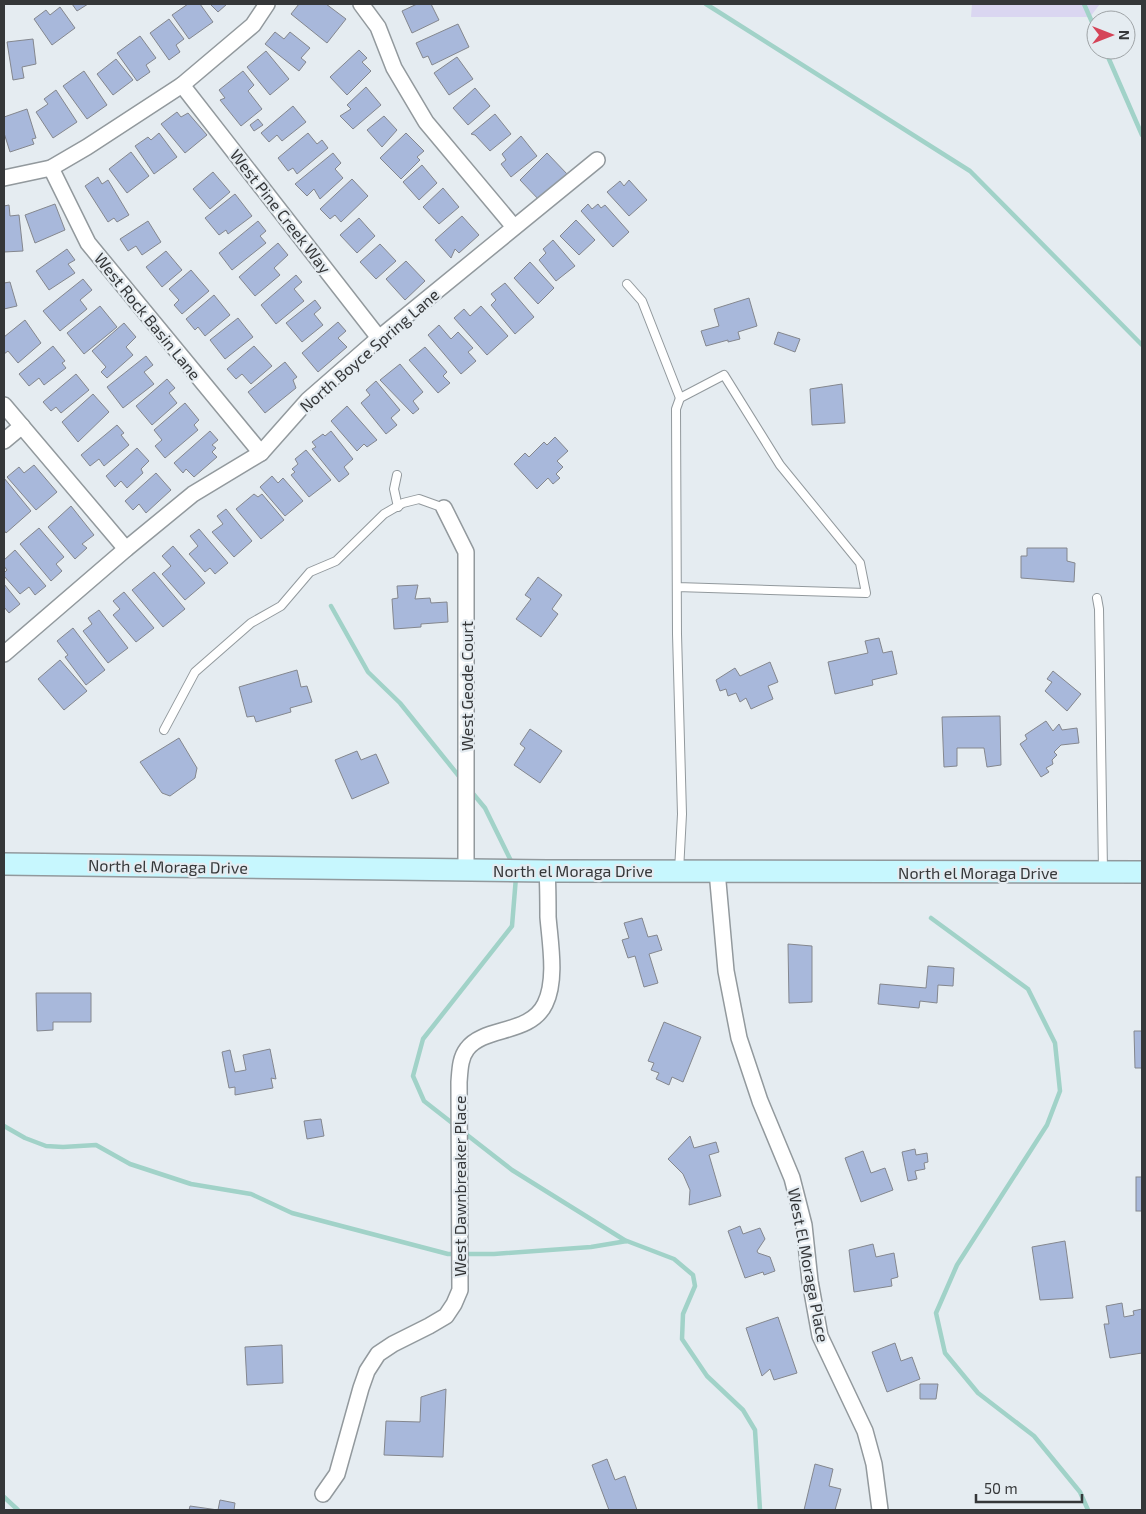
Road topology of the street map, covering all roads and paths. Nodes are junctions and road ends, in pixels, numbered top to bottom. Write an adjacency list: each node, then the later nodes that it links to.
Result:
1 (267, 4): 3 (street)
2 (361, 4): 7 (street)
3 (182, 85): 5 (street); 9 (street, West Pine Creek Way)
4 (597, 160): 7 (street, North Boyce Spring Lane)
5 (51, 168): 6 (street); 14 (street, West Rock Basin Lane)
6 (4, 178)
7 (514, 227): 9 (street, North Boyce Spring Lane)
8 (627, 284): 10 (lane)
9 (379, 338): 14 (street, North Boyce Spring Lane)
10 (680, 398): 19 (lane); 19 (lane)
11 (4, 405): 12 (street)
12 (22, 426): 13 (street); 18 (street)
13 (4, 441)
14 (261, 453): 18 (street, North Boyce Spring Lane)
15 (397, 475): 16 (lane)
16 (398, 507): 17 (lane); 22 (lane)
17 (444, 508): 24 (street, West Geode Court)
18 (126, 549): 21 (street, North Boyce Spring Lane)
19 (677, 587): 25 (lane)
20 (1097, 598): 28 (lane)
21 (4, 654)
22 (164, 730)
23 (4, 864): 24 (street, North el Moraga Drive)
24 (466, 870): 27 (street, North el Moraga Drive)
25 (680, 870): 26 (street, North el Moraga Drive); 27 (street, North el Moraga Drive)
26 (717, 870): 28 (street, North el Moraga Drive); 31 (street, West El Moraga Place)
27 (548, 871): 30 (street, West Dawnbreaker Place)
28 (1103, 872): 29 (street, North el Moraga Drive)
29 (1142, 872)
30 (323, 1494)
31 (880, 1510)

